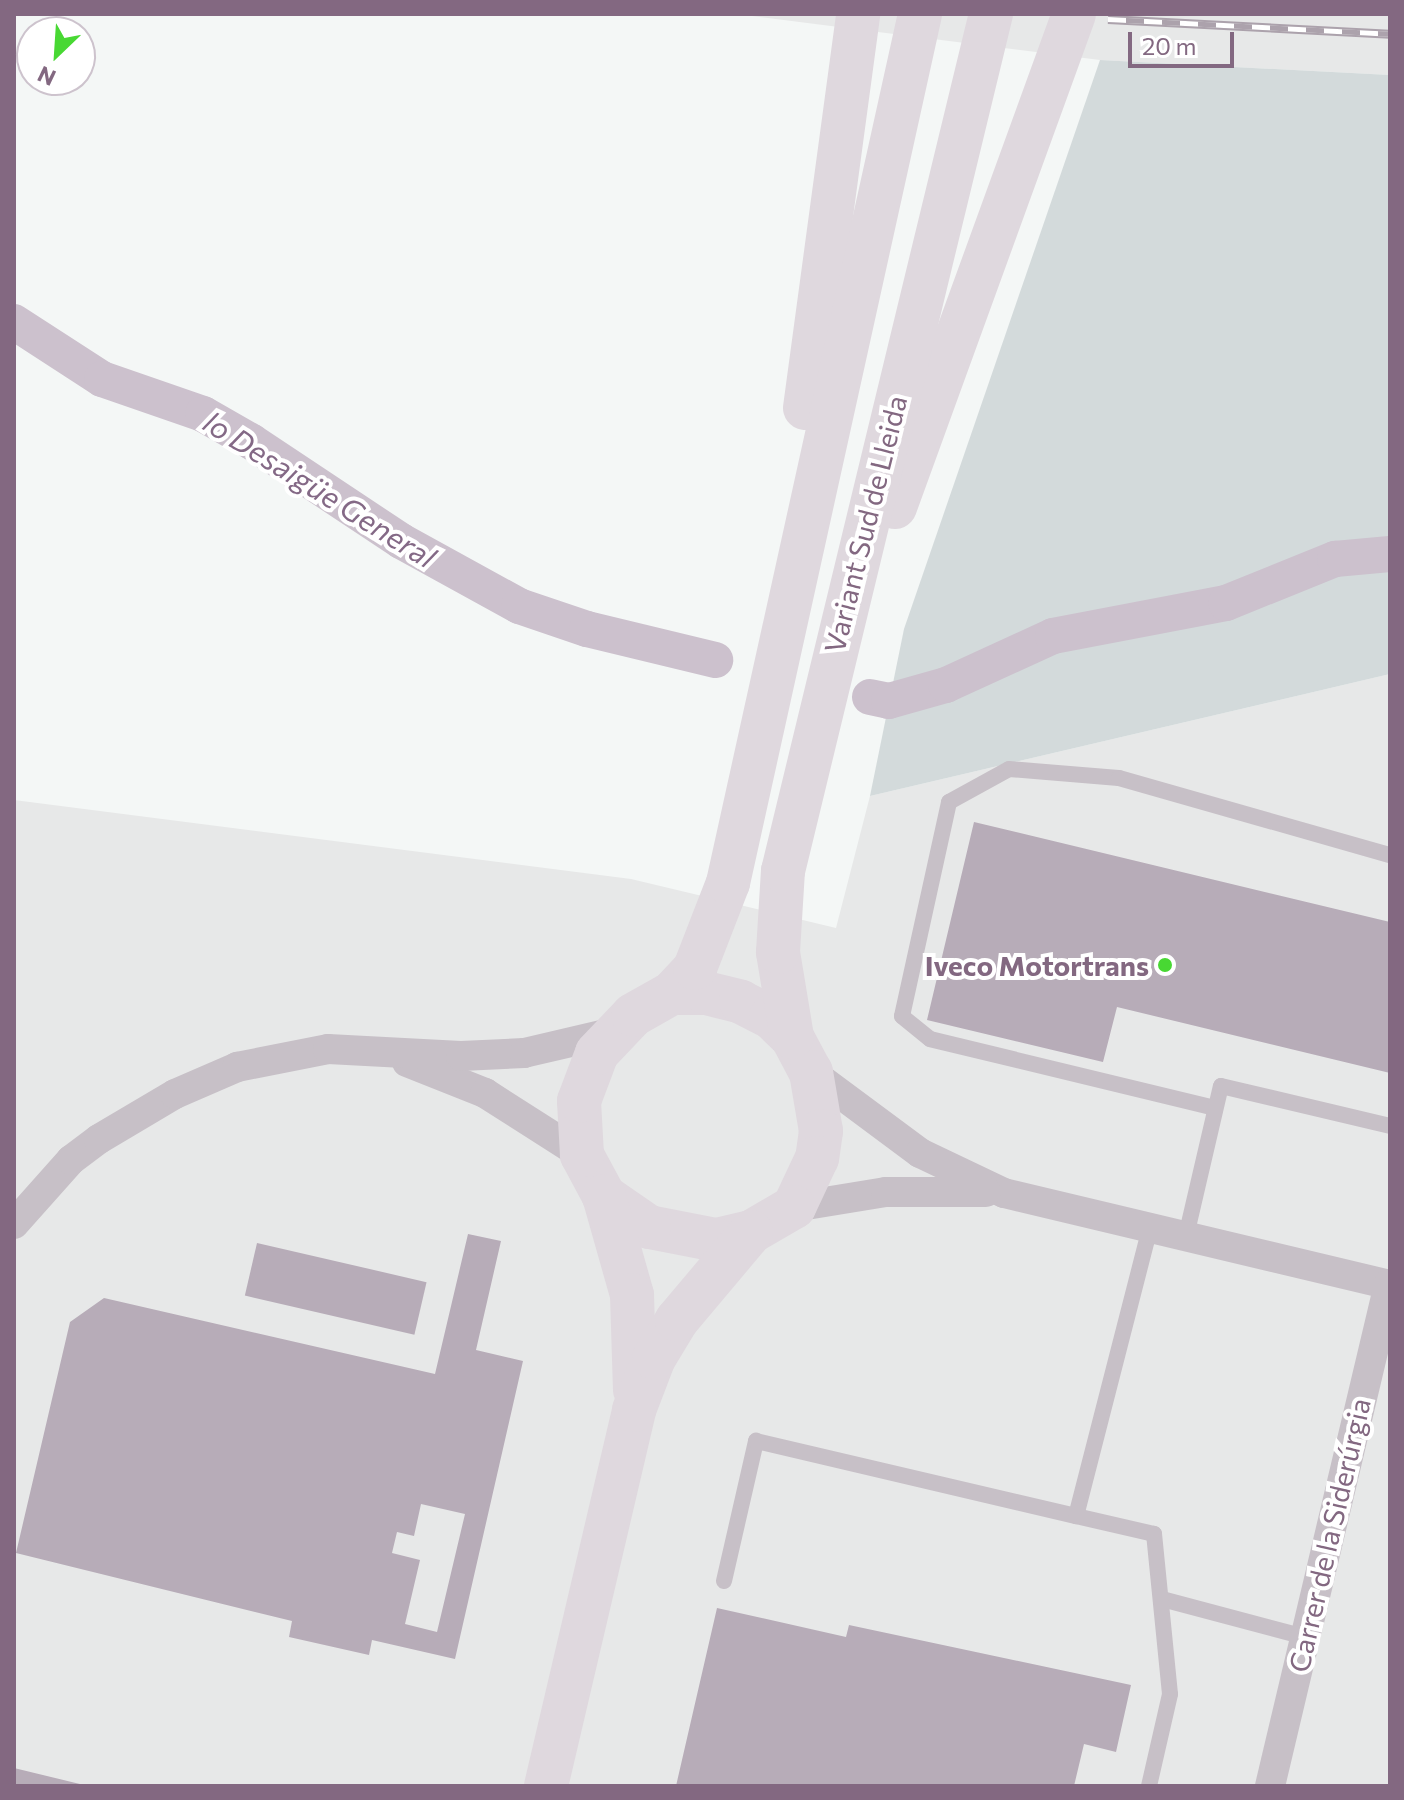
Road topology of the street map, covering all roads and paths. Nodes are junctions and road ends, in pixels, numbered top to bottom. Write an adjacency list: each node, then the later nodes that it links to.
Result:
1 (858, 14): 5 (main road)
2 (920, 14): 5 (main road, Variant Sud de Lleida)
3 (991, 14): 6 (main road, Variant Sud de Lleida)
4 (1074, 14): 6 (main road)
5 (777, 649): 8 (main road, Variant Sud de Lleida)
6 (831, 661): 11 (main road, Variant Sud de Lleida)
7 (1390, 855): 12 (lane)
8 (672, 993): 9 (main road); 11 (main road)
9 (614, 1032): 10 (street); 14 (main road)
10 (367, 1049): 14 (street); 18 (street)
11 (802, 1055): 15 (street); 17 (main road)
12 (1215, 1108): 13 (lane); 21 (lane)
13 (1390, 1126)
14 (582, 1155): 16 (main road)
15 (1004, 1193): 17 (street); 19 (street)
16 (604, 1196): 20 (main road); 23 (main road)
17 (794, 1207): 20 (main road)
18 (16, 1219)
19 (1150, 1228): 21 (street); 24 (lane)
20 (751, 1232): 23 (main road)
21 (1186, 1236): 22 (street)
22 (1389, 1284): 27 (street, Carrer de la Siderúrgia)
23 (634, 1410): 28 (main road)
24 (1076, 1516): 25 (lane); 26 (lane)
25 (724, 1581)
26 (1162, 1599): 27 (lane); 29 (lane)
27 (1305, 1637): 30 (street, Carrer de la Siderúrgia)
28 (546, 1786)
29 (1149, 1786)
30 (1270, 1786)

